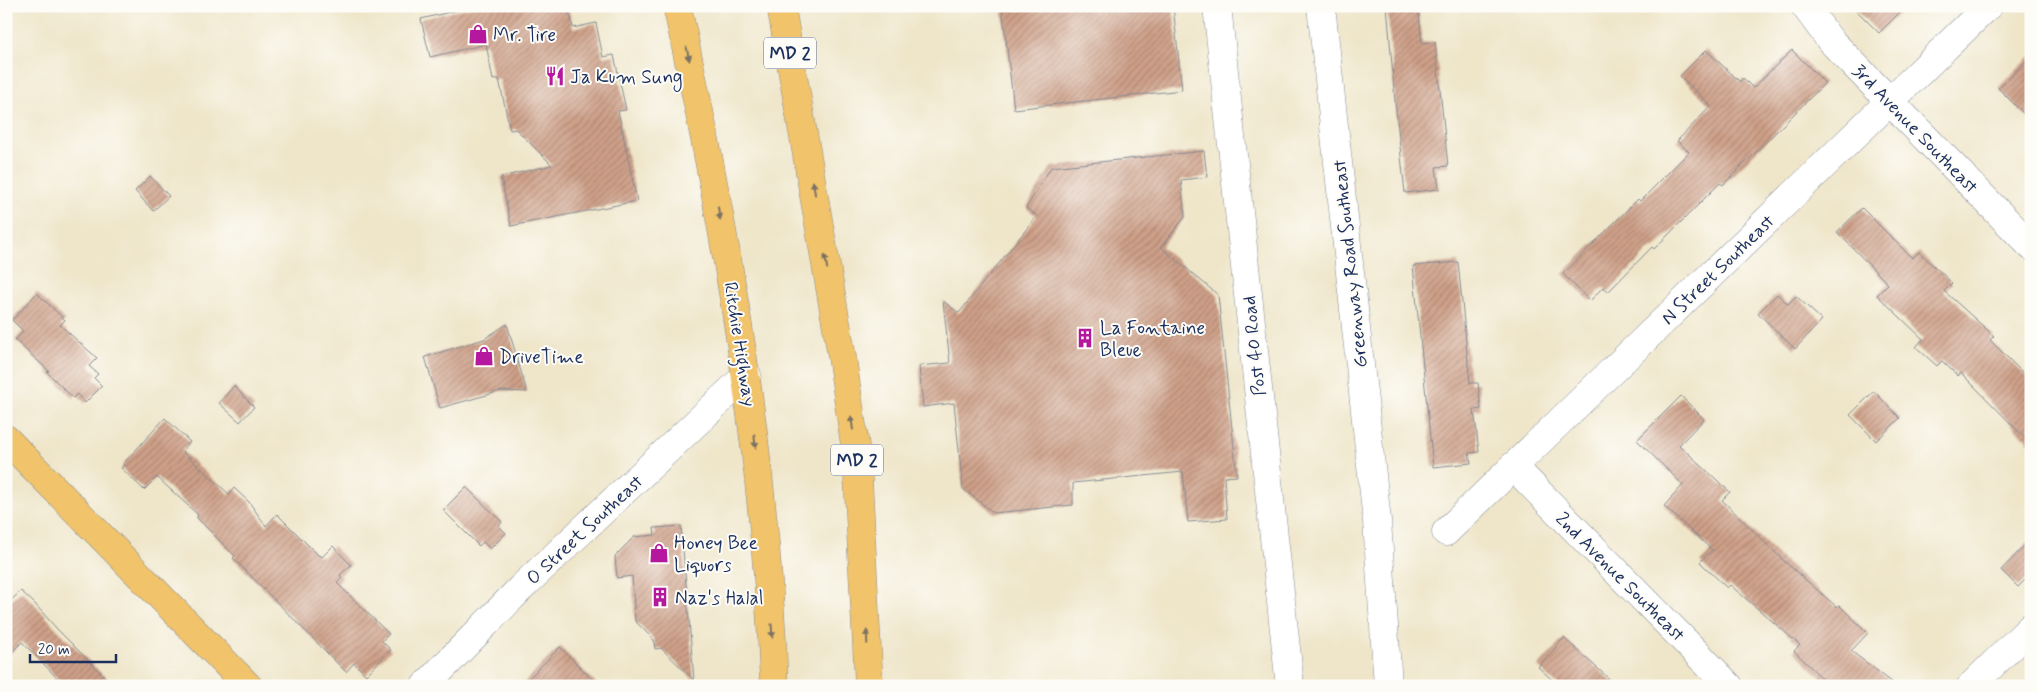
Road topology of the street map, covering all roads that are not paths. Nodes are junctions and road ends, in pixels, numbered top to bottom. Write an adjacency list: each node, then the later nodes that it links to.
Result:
1 (677, 6): 9 (main road, Ritchie Highway, one-way to 9)
2 (781, 6): 17 (main road, MD 2, one-way to 2)
3 (1217, 6): 18 (street, Post 40 Road)
4 (1321, 6): 19 (street, Greenway Road Southeast)
5 (1805, 6): 7 (street, 3rd Avenue Southeast)
6 (1988, 6): 7 (street, N Street Southeast)
7 (1890, 101): 8 (street, 3rd Avenue Southeast); 11 (street, N Street Southeast)
8 (2031, 246)
9 (747, 375): 15 (street, O Street Southeast); 16 (main road, Ritchie Highway, one-way to 16)
10 (6, 439): 14 (main road)
11 (1513, 466): 12 (street, N Street Southeast); 20 (street, 2nd Avenue Southeast)
12 (1446, 532)
13 (2031, 627): 21 (street)
14 (248, 686)
15 (425, 686)
16 (774, 686)
17 (869, 686)
18 (1290, 686)
19 (1388, 686)
20 (1729, 686)
21 (1971, 686)

